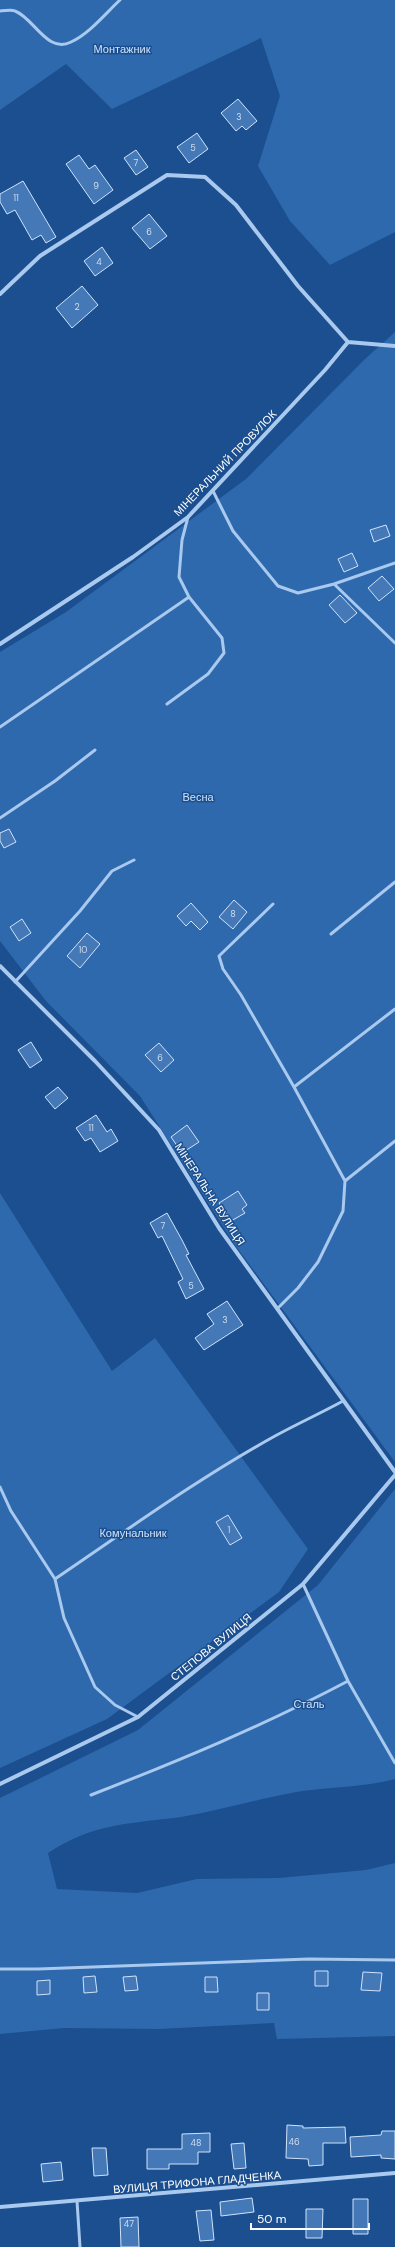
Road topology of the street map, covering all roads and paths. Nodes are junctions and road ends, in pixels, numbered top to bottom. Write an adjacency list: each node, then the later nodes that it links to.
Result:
1 (120, 0): 2 (lane)
2 (0, 11)
3 (0, 294): 4 (street)
4 (348, 342): 5 (street); 6 (street, МІНЕРАЛЬНИЙ ПРОВУЛОК)
5 (395, 346)
6 (213, 491): 7 (street, МІНЕРАЛЬНИЙ ПРОВУЛОК); 9 (lane)
7 (188, 517): 10 (lane); 12 (street, МІНЕРАЛЬНИЙ ПРОВУЛОК)
8 (395, 563): 9 (lane)
9 (334, 584): 11 (lane)
10 (189, 597): 13 (lane); 14 (lane)
11 (395, 643)
12 (0, 644)
13 (167, 704)
14 (0, 727)
15 (95, 750): 16 (lane)
16 (0, 818)
17 (134, 860): 22 (lane)
18 (395, 882): 20 (lane)
19 (273, 904): 24 (lane)
20 (331, 934)
21 (0, 966): 22 (street, МІНЕРАЛЬНА ВУЛИЦЯ)
22 (15, 982): 27 (street, МІНЕРАЛЬНА ВУЛИЦЯ)
23 (395, 1009): 24 (lane)
24 (294, 1086): 26 (lane)
25 (395, 1141): 26 (lane)
26 (344, 1181): 27 (lane)
27 (278, 1308): 28 (street, МІНЕРАЛЬНА ВУЛИЦЯ)
28 (343, 1401): 29 (street, МІНЕРАЛЬНА ВУЛИЦЯ); 31 (lane)
29 (395, 1473): 32 (street, СТЕПОВА ВУЛИЦЯ)
30 (0, 1488): 31 (lane)
31 (55, 1579): 34 (lane)
32 (303, 1584): 33 (lane); 34 (street, СТЕПОВА ВУЛИЦЯ)
33 (348, 1681): 35 (lane); 37 (lane)
34 (138, 1717): 36 (street, СТЕПОВА ВУЛИЦЯ)
35 (395, 1763)
36 (0, 1784)
37 (91, 1795)
38 (395, 1960): 39 (lane)
39 (0, 1969)
40 (395, 2173): 41 (street, ВУЛИЦЯ ТРИФОНА ГЛАДЧЕНКА)
41 (77, 2201): 42 (street, ВУЛИЦЯ ТРИФОНА ГЛАДЧЕНКА); 43 (lane)
42 (0, 2207)
43 (80, 2247)

